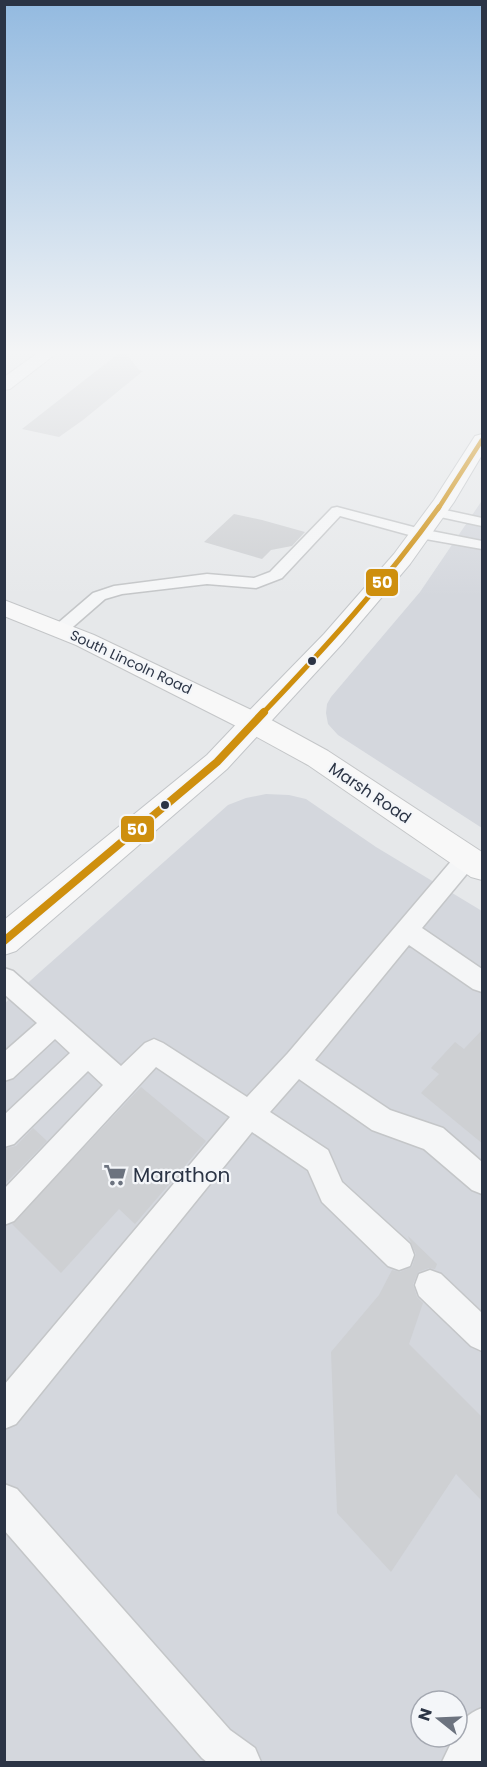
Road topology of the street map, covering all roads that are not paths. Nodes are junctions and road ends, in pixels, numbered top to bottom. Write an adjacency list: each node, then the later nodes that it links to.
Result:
1 (483, 440): 2 (main road)
2 (435, 512): 3 (lane); 4 (main road)
3 (483, 522)
4 (420, 533): 5 (lane); 7 (lane); 8 (main road)
5 (483, 544)
6 (4, 608): 7 (main road, South Lincoln Road)
7 (60, 628): 8 (main road, South Lincoln Road)
8 (254, 723): 9 (main road, Marsh Road); 11 (main road)
9 (475, 863): 10 (lane)
10 (406, 930): 12 (lane); 18 (lane)
11 (4, 941)
12 (458, 965): 14 (lane); 15 (lane)
13 (4, 978): 16 (lane)
14 (483, 982)
15 (483, 999)
16 (55, 1023): 17 (lane); 19 (lane)
17 (88, 1053): 20 (lane); 22 (lane)
18 (297, 1062): 21 (lane); 23 (lane)
19 (4, 1069)
20 (121, 1084): 21 (lane); 24 (lane)
21 (250, 1114): 25 (lane); 28 (lane)
22 (4, 1134)
23 (483, 1180)
24 (4, 1211)
25 (399, 1256)
26 (430, 1285): 27 (lane)
27 (483, 1335)
28 (4, 1412)
29 (4, 1502): 31 (lane)
30 (483, 1728): 32 (lane)
31 (241, 1762)
32 (462, 1762)

